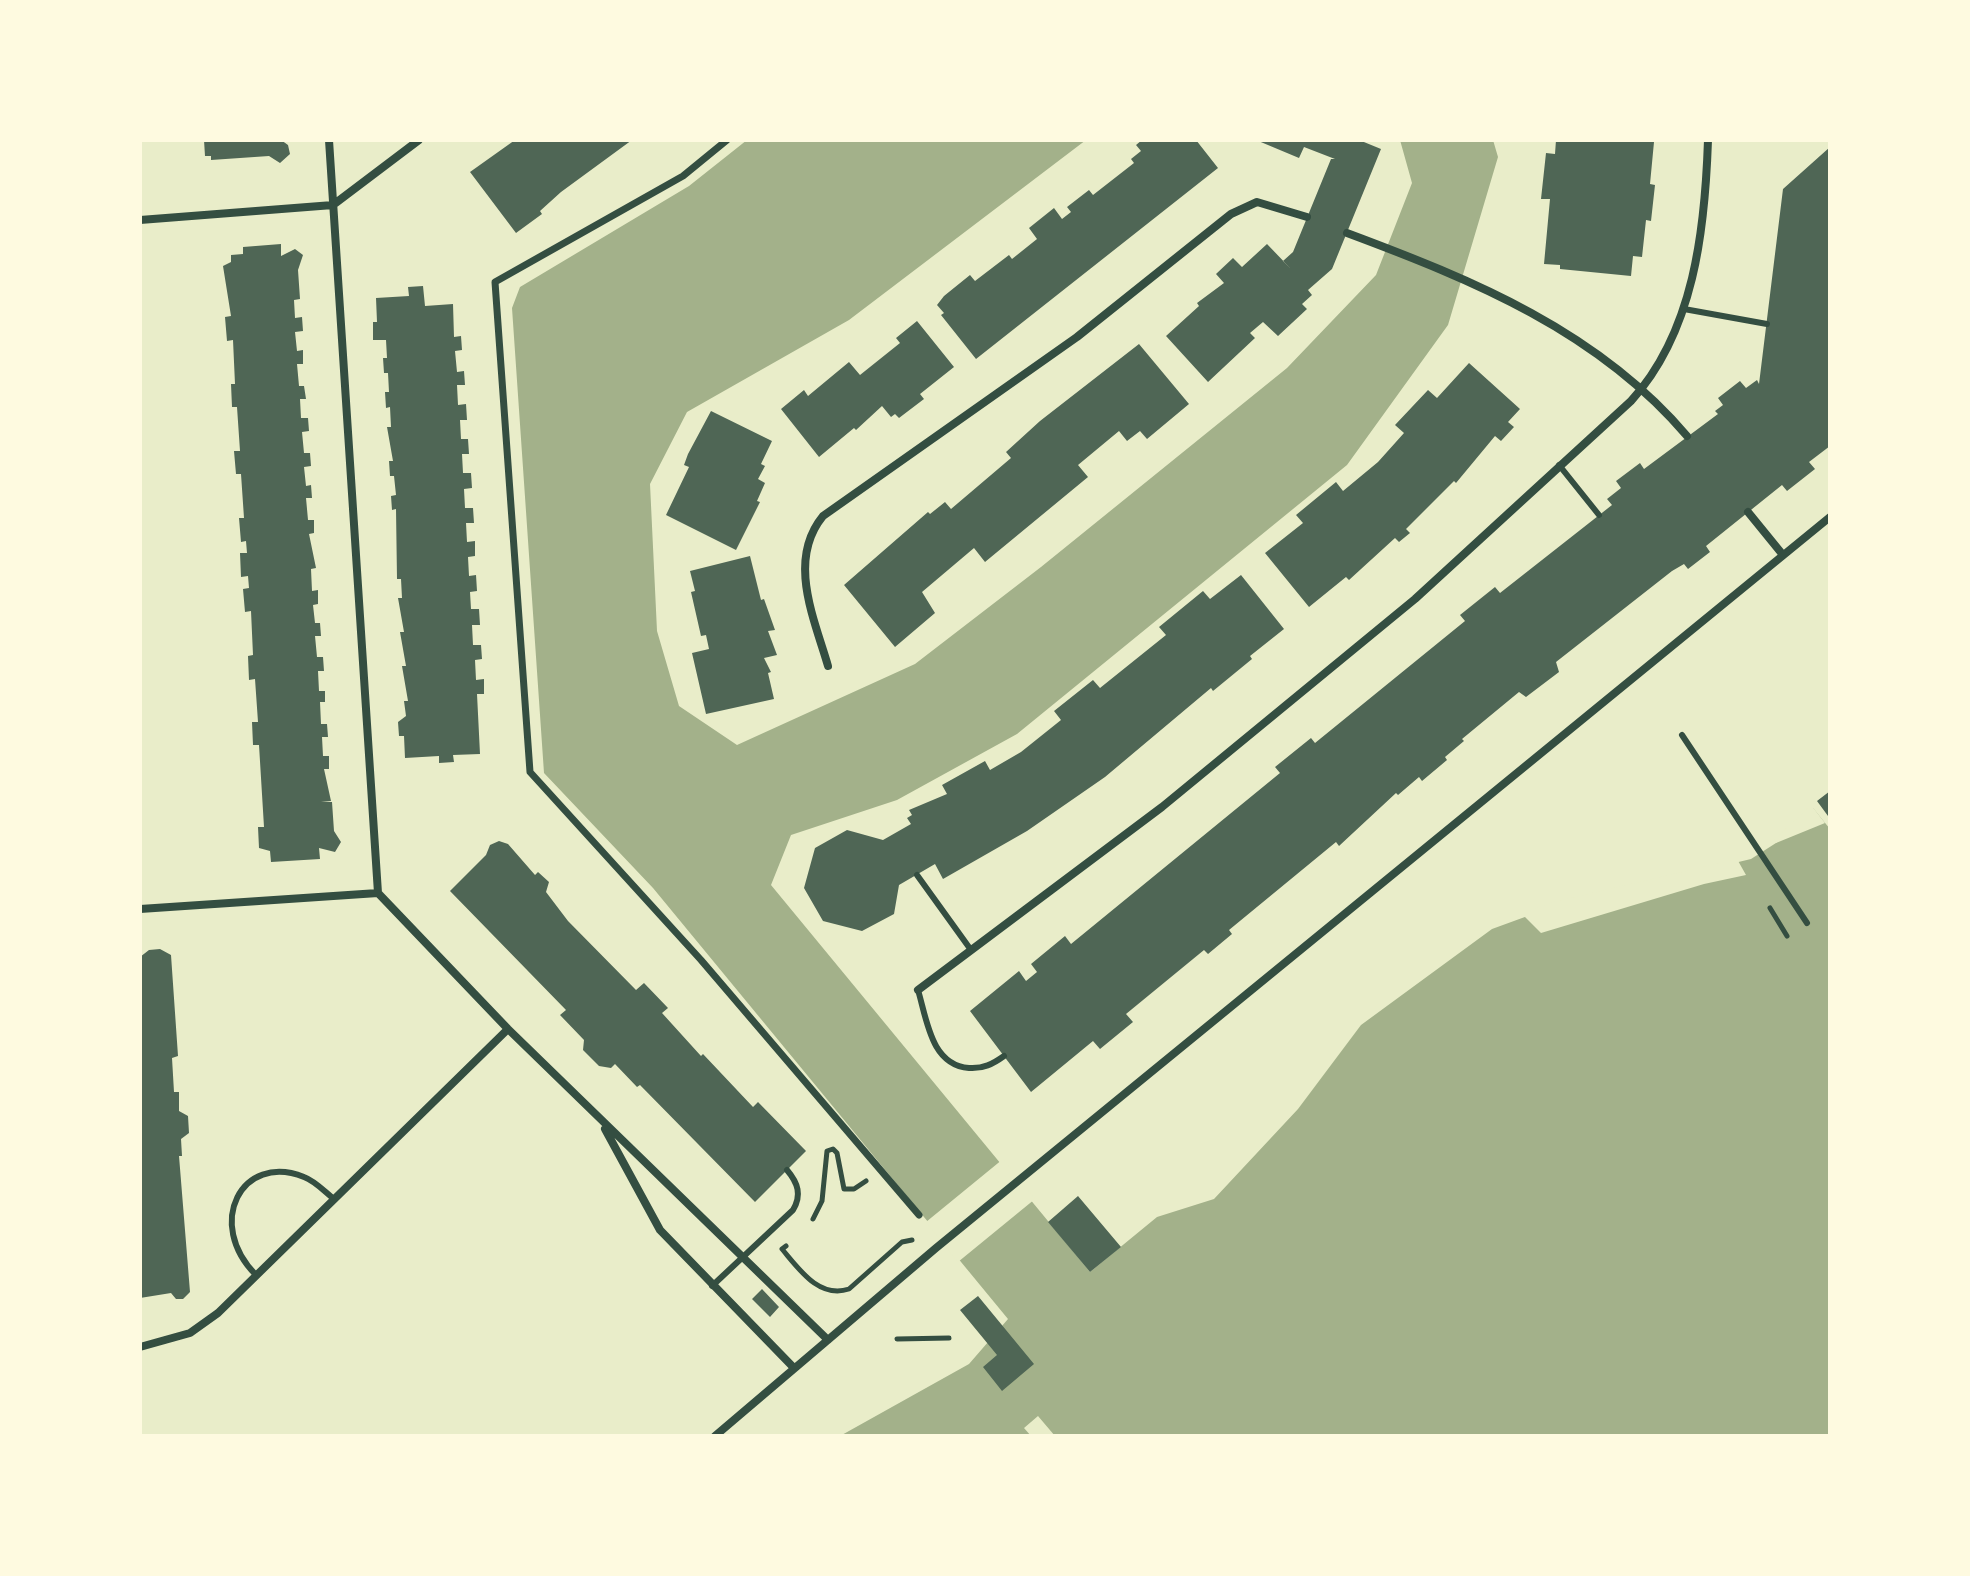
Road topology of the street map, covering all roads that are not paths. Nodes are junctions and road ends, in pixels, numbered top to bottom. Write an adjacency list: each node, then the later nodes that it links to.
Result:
1 (329, 140): 5 (street)
2 (419, 140): 5 (street)
3 (727, 140): 31 (street)
4 (1708, 140): 9 (street)
5 (333, 205): 7 (street); 21 (street)
6 (1307, 217): 18 (street)
7 (140, 220)
8 (1347, 233): 11 (street)
9 (1684, 309): 10 (lane); 11 (street)
10 (1767, 324)
11 (1642, 389): 12 (street); 13 (street)
12 (1687, 436)
13 (1559, 465): 15 (lane); 24 (street)
14 (1748, 512): 17 (street)
15 (1599, 515)
16 (1830, 517): 17 (street)
17 (1783, 555): 35 (street)
18 (828, 666)
19 (1682, 735): 23 (lane)
20 (917, 875): 24 (lane)
21 (378, 893): 22 (street); 26 (street)
22 (140, 909)
23 (1807, 923)
24 (971, 950): 25 (street)
25 (918, 990): 27 (lane)
26 (508, 1029): 28 (street); 30 (street)
27 (1004, 1056)
28 (598, 1118): 32 (street); 34 (street)
29 (787, 1170): 32 (lane)
30 (334, 1199): 33 (street); 33 (lane)
31 (919, 1215)
32 (743, 1256): 34 (lane); 35 (street)
33 (256, 1275): 36 (street)
34 (712, 1286): 37 (street)
35 (828, 1340): 37 (street)
36 (140, 1347)
37 (794, 1368): 38 (street)
38 (715, 1436)

